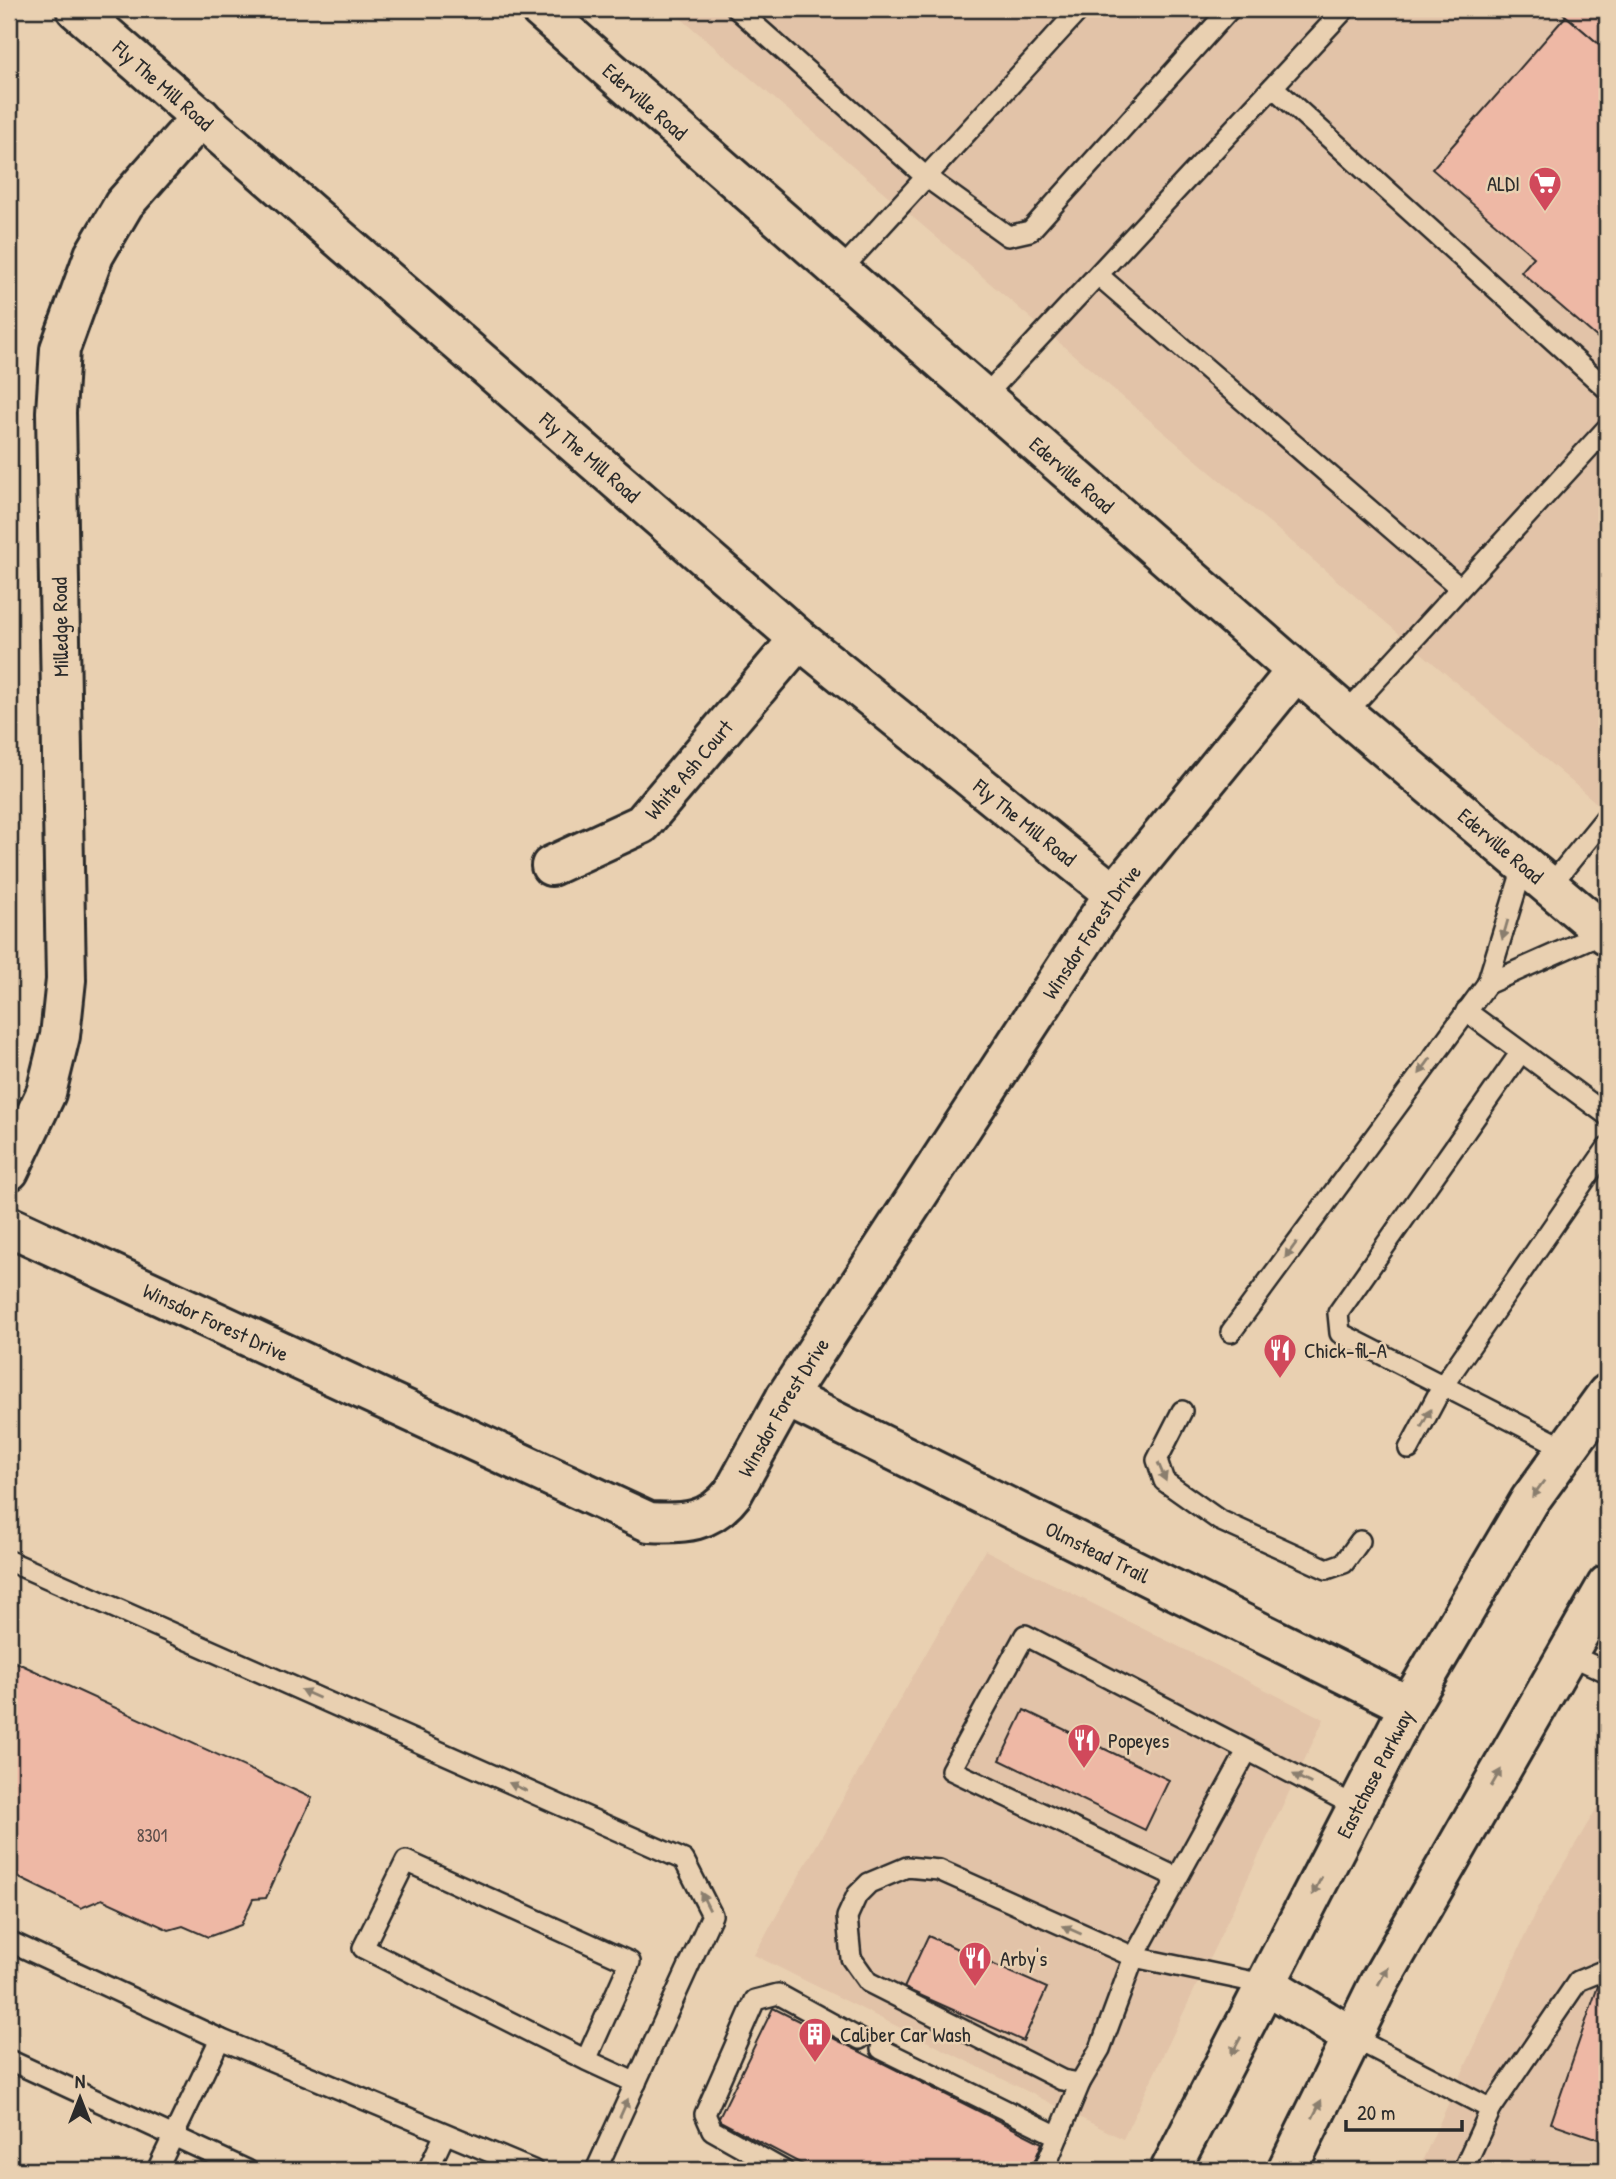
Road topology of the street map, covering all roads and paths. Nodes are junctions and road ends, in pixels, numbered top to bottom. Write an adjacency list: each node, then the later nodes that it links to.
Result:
1 (76, 9): 8 (street, Fly The Mill Road)
2 (540, 9): 10 (street, Ederville Road)
3 (737, 9): 9 (lane)
4 (1080, 9): 9 (lane)
5 (1230, 9): 9 (lane)
6 (1345, 9): 7 (lane)
7 (1273, 86): 11 (lane); 12 (lane)
8 (201, 117): 16 (street, Fly The Mill Road); 29 (street, Milledge Road)
9 (926, 177): 10 (lane)
10 (839, 272): 13 (street, Ederville Road)
11 (1098, 275): 13 (lane); 15 (lane)
12 (1607, 389)
13 (983, 398): 17 (street, Ederville Road)
14 (1607, 428): 15 (lane)
15 (1460, 588): 18 (lane)
16 (799, 639): 20 (street, White Ash Court); 22 (street, Fly The Mill Road)
17 (1296, 671): 18 (street, Ederville Road); 22 (street, Winsdor Forest Drive)
18 (1345, 714): 21 (street, Ederville Road)
19 (1607, 816): 21 (lane)
20 (551, 866)
21 (1537, 875): 23 (street, Ederville Road); 24 (lane, one-way to 24)
22 (1114, 894): 34 (street, Winsdor Forest Drive)
23 (1606, 933): 24 (lane)
24 (1487, 984): 25 (lane)
25 (1466, 1011): 26 (lane); 31 (lane, one-way to 31)
26 (1521, 1052): 27 (lane); 32 (lane)
27 (1607, 1115)
28 (1607, 1148): 32 (lane)
29 (9, 1171)
30 (9, 1226): 34 (street, Winsdor Forest Drive)
31 (1231, 1332)
32 (1442, 1387): 36 (lane, one-way to 32); 37 (lane)
33 (1607, 1394): 37 (street, Eastchase Parkway)
34 (786, 1397): 43 (street, Olmstead Trail)
35 (1182, 1411): 38 (lane, one-way to 38)
36 (1409, 1449)
37 (1567, 1449): 43 (street, Eastchase Parkway, one-way to 43)
38 (1360, 1541)
39 (9, 1561): 57 (lane, one-way to 39)
40 (1607, 1585): 41 (street)
41 (1567, 1654): 42 (lane); 51 (street, one-way to 41)
42 (1607, 1672)
43 (1409, 1706): 45 (street, Eastchase Parkway)
44 (1247, 1751): 45 (lane, one-way to 44); 46 (lane); 46 (lane)
45 (1357, 1807): 50 (street, Eastchase Parkway, one-way to 50)
46 (1176, 1877): 48 (lane)
47 (9, 1941): 52 (lane)
48 (1134, 1957): 50 (lane); 58 (lane); 58 (lane, one-way to 58)
49 (1607, 1969): 59 (lane)
50 (1268, 1985): 51 (street); 71 (street, Eastchase Parkway, one-way to 71)
51 (1352, 2037): 59 (lane); 72 (street, one-way to 51)
52 (220, 2039): 60 (lane); 62 (lane)
53 (860, 2039): 69 (lane)
54 (881, 2049): 61 (lane)
55 (9, 2060): 62 (lane)
56 (586, 2060): 56 (lane); 57 (lane)
57 (636, 2083): 68 (lane, one-way to 57)
58 (1080, 2083): 61 (lane)
59 (1491, 2109): 73 (lane)
60 (445, 2134): 63 (lane); 66 (lane)
61 (1058, 2136): 70 (lane)
62 (173, 2137): 64 (lane); 65 (lane)
63 (508, 2166): 67 (lane)
64 (157, 2170)
65 (247, 2170)
66 (428, 2170)
67 (533, 2170)
68 (596, 2170)
69 (783, 2170)
70 (1044, 2170)
71 (1170, 2170)
72 (1287, 2170)
73 (1463, 2170)

